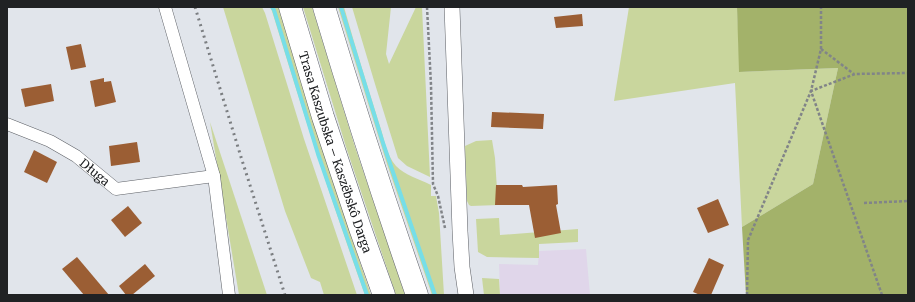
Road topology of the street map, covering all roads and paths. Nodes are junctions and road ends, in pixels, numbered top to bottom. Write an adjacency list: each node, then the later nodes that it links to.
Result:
1 (165, 7): 12 (street)
2 (290, 7): 18 (highway, Trasa Kaszubska – Kaszëbskô Darga)
3 (324, 7): 19 (highway)
4 (427, 7): 15 (path)
5 (452, 7): 16 (street)
6 (821, 7): 7 (path)
7 (821, 49): 9 (path); 10 (path)
8 (908, 73): 9 (path)
9 (855, 74): 10 (path)
10 (811, 91): 20 (path); 21 (path)
11 (7, 124): 12 (street, Długa)
12 (214, 176): 17 (street)
13 (908, 201): 14 (path)
14 (864, 203)
15 (443, 222)
16 (466, 294)
17 (229, 295)
18 (384, 295)
19 (417, 295)
20 (747, 295)
21 (882, 295)

